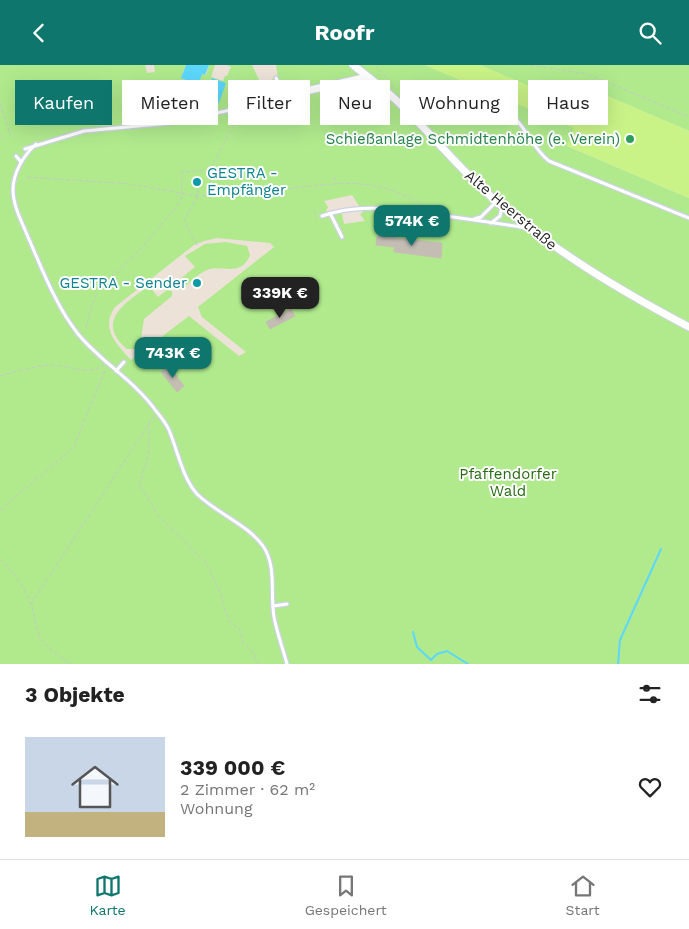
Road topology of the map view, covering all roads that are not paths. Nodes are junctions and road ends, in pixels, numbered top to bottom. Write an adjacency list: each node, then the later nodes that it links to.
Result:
1 (353, 65): 2 (street, Alte Heerstraße)
2 (368, 77): 4 (street); 7 (street, Alte Heerstraße)
3 (312, 81): 4 (lane)
4 (314, 89): 5 (street)
5 (310, 90)
6 (147, 125): 8 (lane)
7 (424, 129): 12 (street, Alte Heerstraße); 15 (lane)
8 (36, 144): 9 (lane); 11 (lane)
9 (25, 149)
10 (16, 156): 11 (lane)
11 (20, 162): 22 (lane)
12 (499, 204): 16 (lane); 17 (lane); 18 (street, Alte Heerstraße)
13 (330, 213): 14 (lane); 16 (lane); 19 (lane)
14 (322, 215)
15 (689, 218)
16 (473, 220): 17 (lane)
17 (491, 223): 18 (lane)
18 (531, 229): 20 (street, Alte Heerstraße)
19 (342, 237)
20 (689, 327)
21 (124, 361): 22 (lane)
22 (116, 371): 24 (lane)
23 (287, 604): 24 (lane)
24 (273, 606): 25 (lane)
25 (288, 664)

